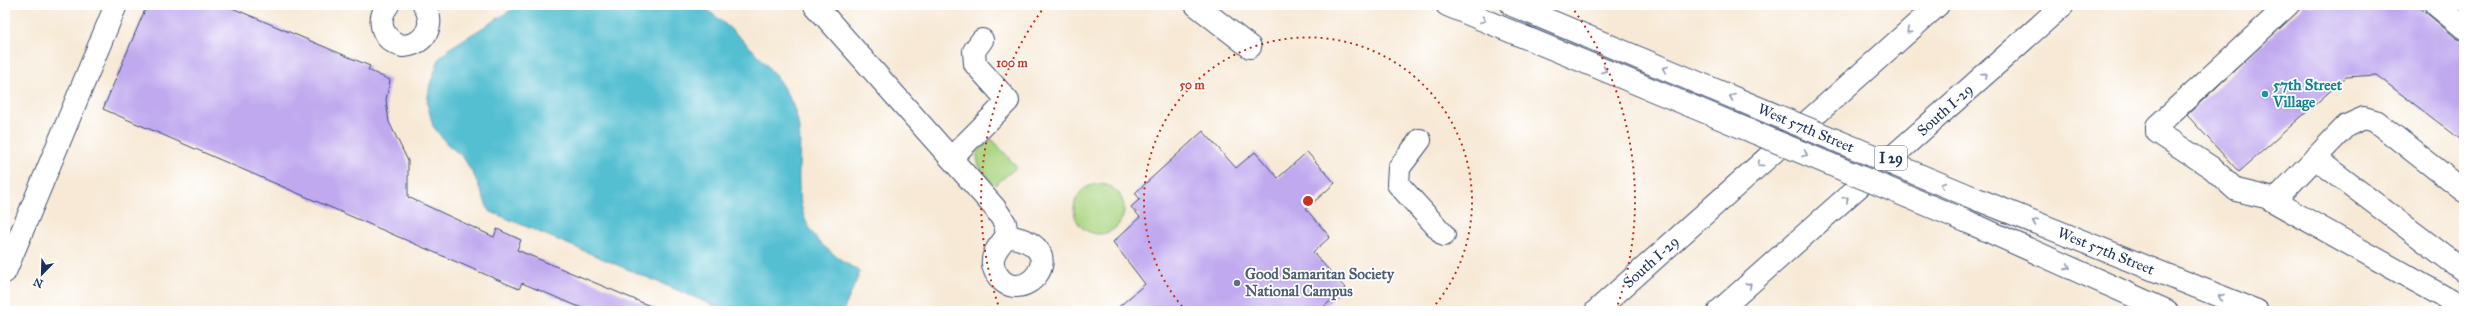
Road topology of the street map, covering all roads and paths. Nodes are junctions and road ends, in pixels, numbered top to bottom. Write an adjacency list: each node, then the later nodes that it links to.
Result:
1 (116, 5): 23 (main road)
2 (388, 5): 3 (main road)
3 (424, 5)
4 (815, 5): 16 (main road)
5 (1196, 5): 14 (main road)
6 (1448, 5): 27 (main road, West 57th Street, one-way to 27, bridge)
7 (1512, 5): 28 (main road, West 57th Street, one-way to 7, bridge)
8 (1938, 5): 25 (main road, South I-29, one-way to 25)
9 (2063, 5): 26 (main road, South I-29 / I 29, one-way to 9)
10 (2288, 5): 19 (main road)
11 (2436, 5): 12 (main road)
12 (2464, 28)
13 (982, 40): 16 (main road)
14 (1250, 47)
15 (1420, 140): 20 (main road)
16 (951, 158): 21 (main road)
17 (2315, 158): 18 (main road); 19 (main road); 22 (main road)
18 (2464, 191)
19 (2274, 202): 24 (main road)
20 (1444, 235)
21 (1007, 236)
22 (2464, 271)
23 (5, 272)
24 (2464, 308)
25 (1596, 311)
26 (1720, 311)
27 (2167, 311)
28 (2257, 311)

